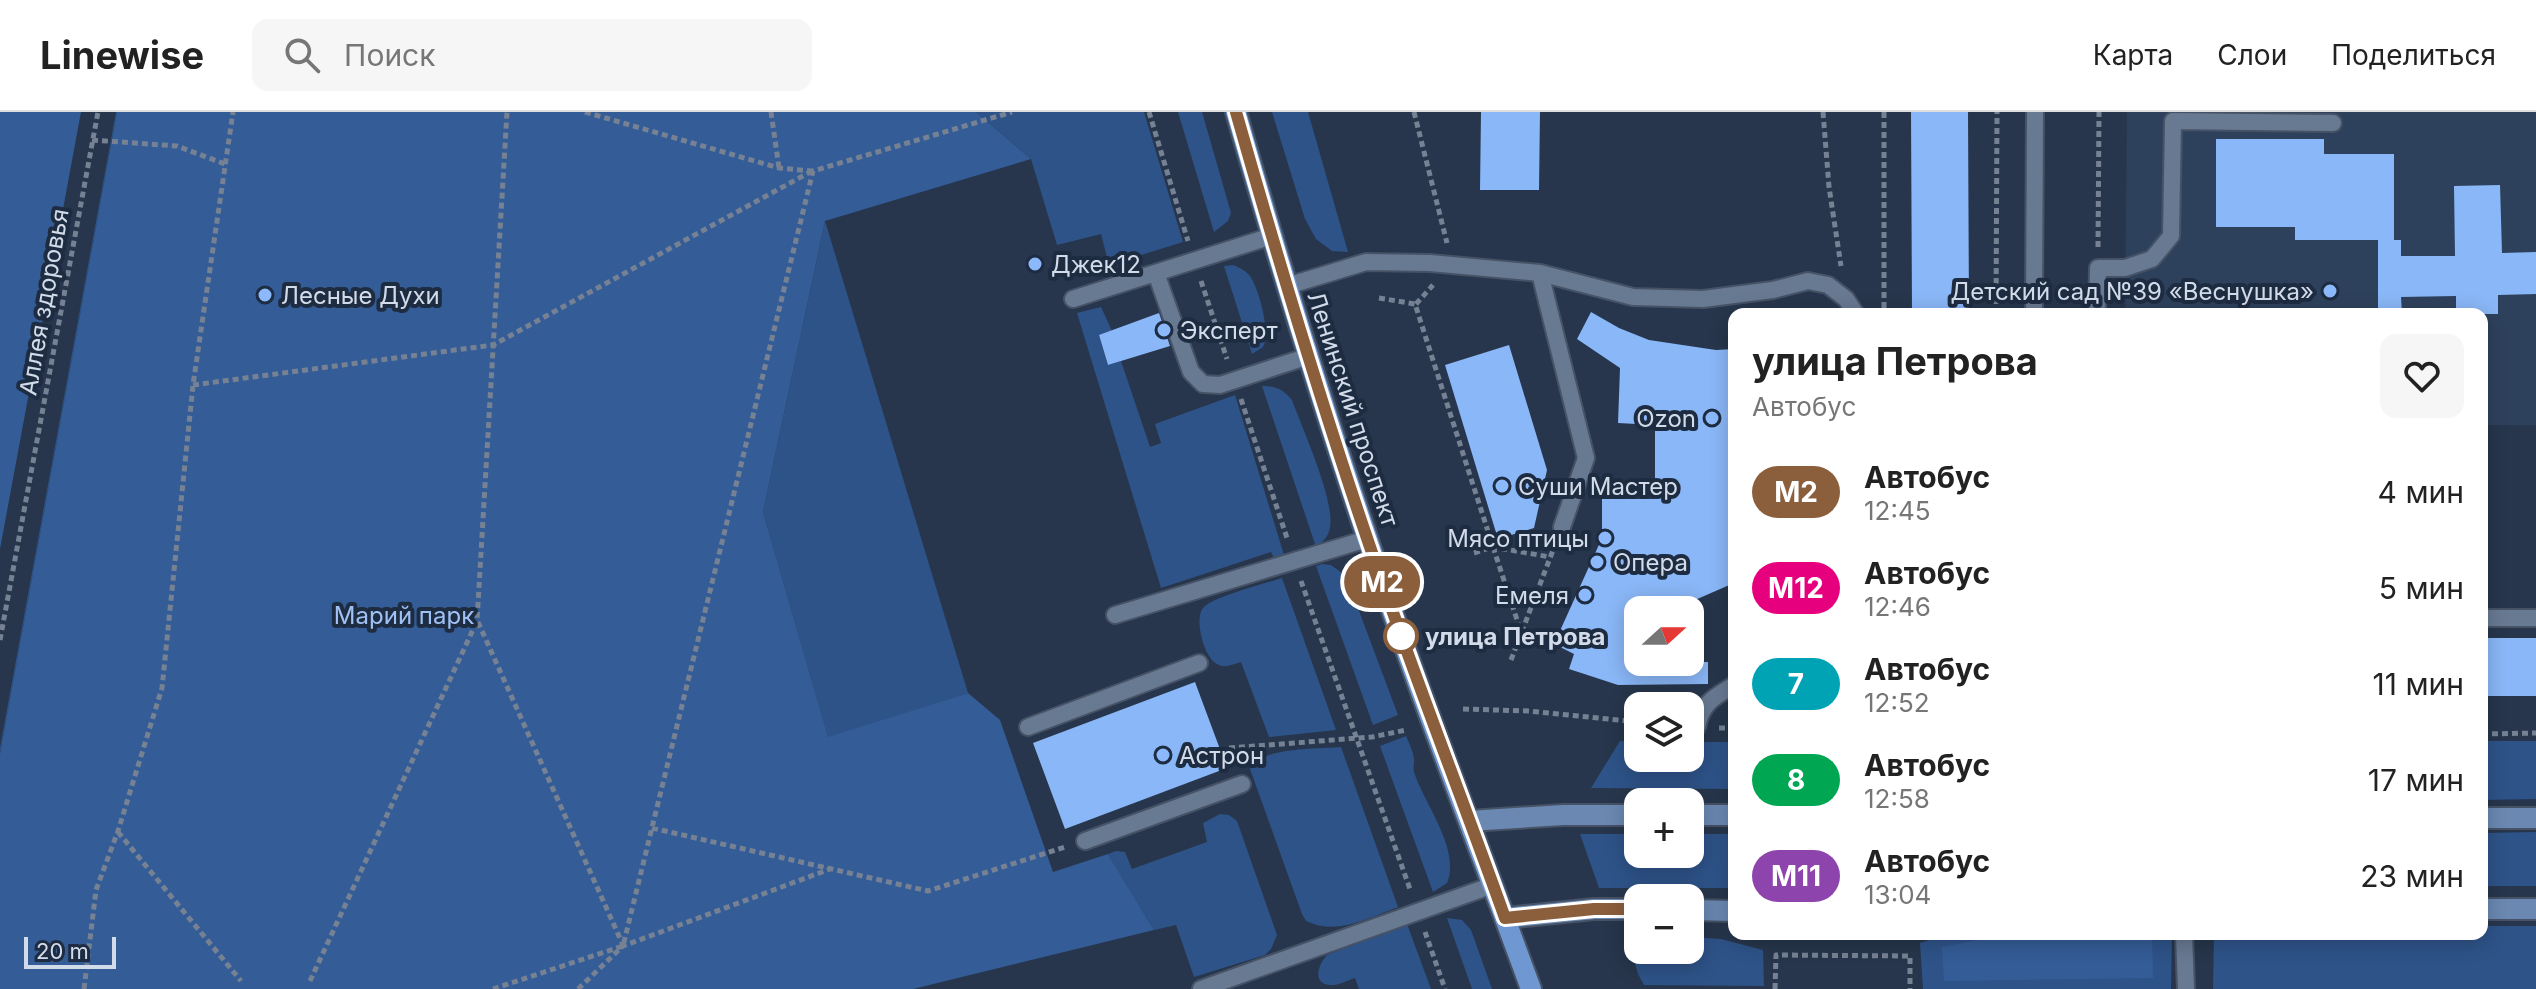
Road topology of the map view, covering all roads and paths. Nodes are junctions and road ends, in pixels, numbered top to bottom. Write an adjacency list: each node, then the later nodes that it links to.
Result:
1 (98, 112): 15 (path, Аллея здоровья)
2 (233, 112): 16 (path)
3 (507, 112): 33 (path)
4 (585, 112): 17 (path)
5 (771, 112): 17 (path)
6 (1012, 112): 18 (path)
7 (1236, 112): 19 (main road, Ленинский проспект)
8 (1414, 112): 20 (path)
9 (1823, 112): 27 (path)
10 (1884, 112): 29 (path)
11 (1997, 112): 30 (path)
12 (2035, 112): 31 (lane)
13 (2099, 112): 21 (path)
14 (2333, 123): 21 (lane)
15 (92, 140): 16 (path); 46 (path, Аллея здоровья)
16 (225, 164): 35 (path)
17 (779, 168): 18 (path)
18 (813, 171): 33 (path); 65 (path)
19 (1272, 236): 22 (lane); 24 (main road, Ленинский проспект)
20 (1452, 265): 23 (lane); 24 (lane)
21 (2098, 268): 32 (lane)
22 (1156, 273): 26 (lane); 34 (lane)
23 (1540, 273): 27 (lane); 36 (lane)
24 (1287, 286): 34 (main road, Ленинский проспект)
25 (1379, 298): 38 (path)
26 (1073, 299)
27 (1846, 299): 28 (lane)
28 (1852, 308)
29 (1884, 308)
30 (1996, 308)
31 (2034, 308)
32 (2097, 308)
33 (493, 345): 35 (path); 44 (path)
34 (1309, 356): 37 (main road, Ленинский проспект)
35 (193, 385): 66 (path)
36 (1562, 527): 40 (path)
37 (1367, 539): 41 (lane); 64 (main road, Ленинский проспект)
38 (1493, 547): 39 (path); 40 (path); 45 (path)
39 (1474, 553)
40 (1550, 557): 45 (path)
41 (1115, 615)
42 (2488, 618): 43 (lane)
43 (2536, 618)
44 (477, 621): 77 (path); 79 (path)
45 (1521, 633): 47 (path)
46 (0, 640)
47 (1511, 660)
48 (1199, 663): 53 (lane)
49 (1728, 689): 50 (lane)
50 (1704, 708)
51 (1463, 709): 52 (path)
52 (1624, 721)
53 (1028, 727)
54 (1406, 730): 57 (path)
55 (2536, 733): 56 (path)
56 (2488, 734)
57 (1229, 748)
58 (1242, 784): 67 (lane)
59 (1624, 815): 64 (main road)
60 (1704, 815): 61 (main road)
61 (1728, 815)
62 (2488, 818): 63 (main road)
63 (2536, 818)
64 (1469, 821): 69 (main road, Ленинский проспект)
65 (652, 828): 68 (path); 77 (path)
66 (118, 831): 78 (path); 81 (path)
67 (1085, 841): 68 (path)
68 (830, 869): 77 (path)
69 (1493, 885): 75 (main road, Ленинский проспект); 80 (lane)
70 (1624, 909): 75 (main road)
71 (2488, 909): 72 (main road)
72 (2536, 909)
73 (1704, 910): 74 (main road)
74 (1728, 911)
75 (1505, 918): 85 (main road, Ленинский проспект)
76 (2184, 940): 88 (lane)
77 (623, 946): 82 (path); 83 (path)
78 (241, 981)
79 (310, 981)
80 (1240, 982): 84 (lane)
81 (84, 989)
82 (493, 989)
83 (578, 989)
84 (1201, 989)
85 (1531, 989)
86 (1775, 989): 87 (path)
87 (1910, 989)
88 (2186, 989)

